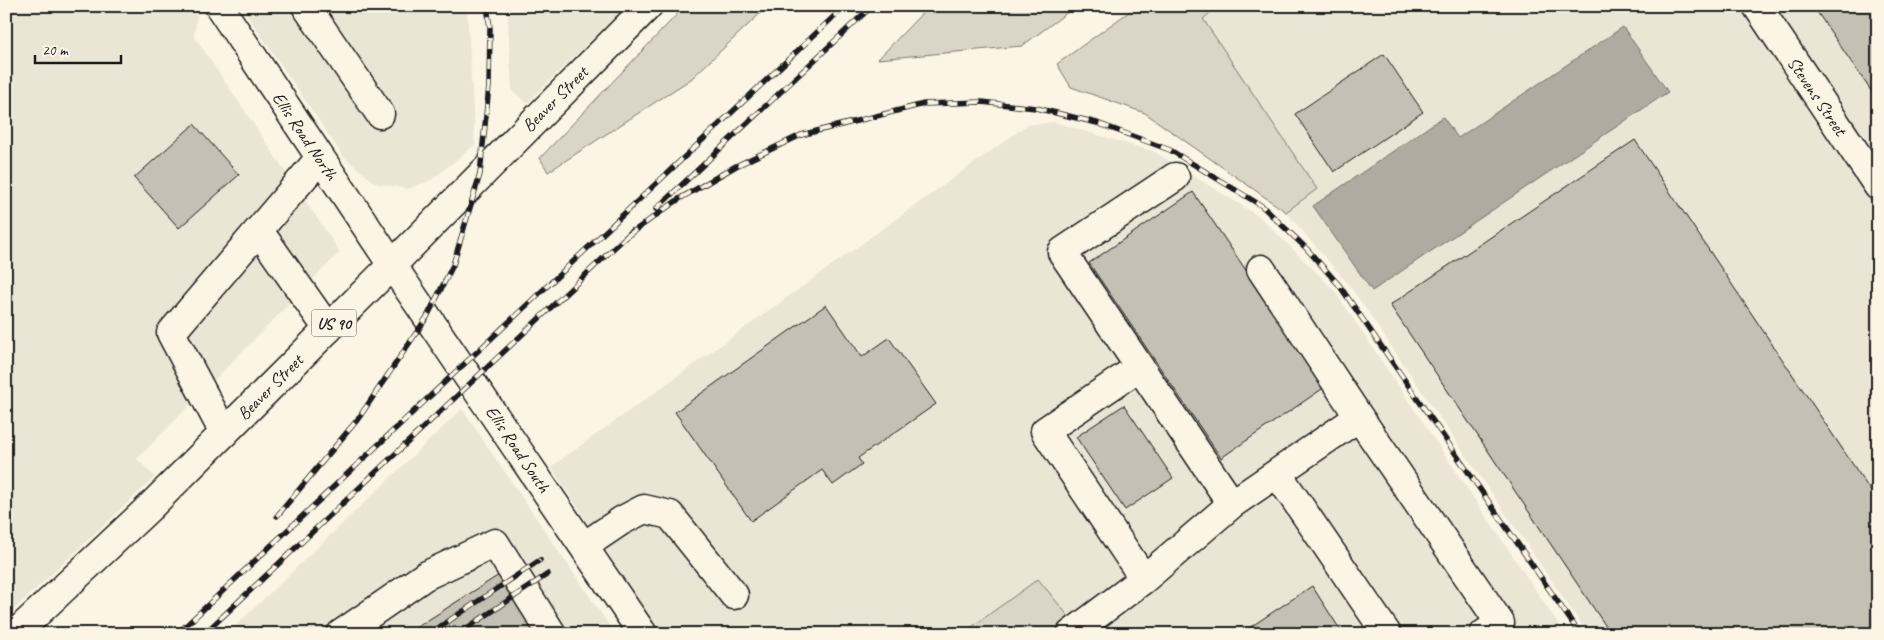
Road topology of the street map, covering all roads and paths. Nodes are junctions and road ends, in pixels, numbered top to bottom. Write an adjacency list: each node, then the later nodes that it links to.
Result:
1 (218, 6): 6 (street, Ellis Road North)
2 (306, 6): 5 (street)
3 (648, 6): 10 (street, Beaver Street / US 90)
4 (1757, 6): 8 (street, Stevens Street)
5 (380, 114)
6 (320, 158): 9 (street); 10 (street, Ellis Road North)
7 (1175, 177): 13 (street)
8 (1878, 186)
9 (258, 231): 12 (street); 15 (street)
10 (392, 265): 12 (street, Beaver Street / US 90); 18 (street, Ellis Road South)
11 (1261, 269): 14 (street)
12 (328, 329): 15 (street, Beaver Street / US 90)
13 (1139, 367): 17 (street); 19 (street)
14 (1358, 417): 16 (street); 27 (street)
15 (224, 433): 21 (street, Beaver Street / US 90)
16 (1277, 473): 17 (street); 26 (street)
17 (1232, 504): 19 (street)
18 (584, 546): 20 (street); 24 (street, Ellis Road South)
19 (1144, 579): 25 (street)
20 (734, 596)
21 (15, 634)
22 (341, 634): 23 (street)
23 (552, 634)
24 (643, 634)
25 (1071, 634)
26 (1387, 634)
27 (1484, 634)

